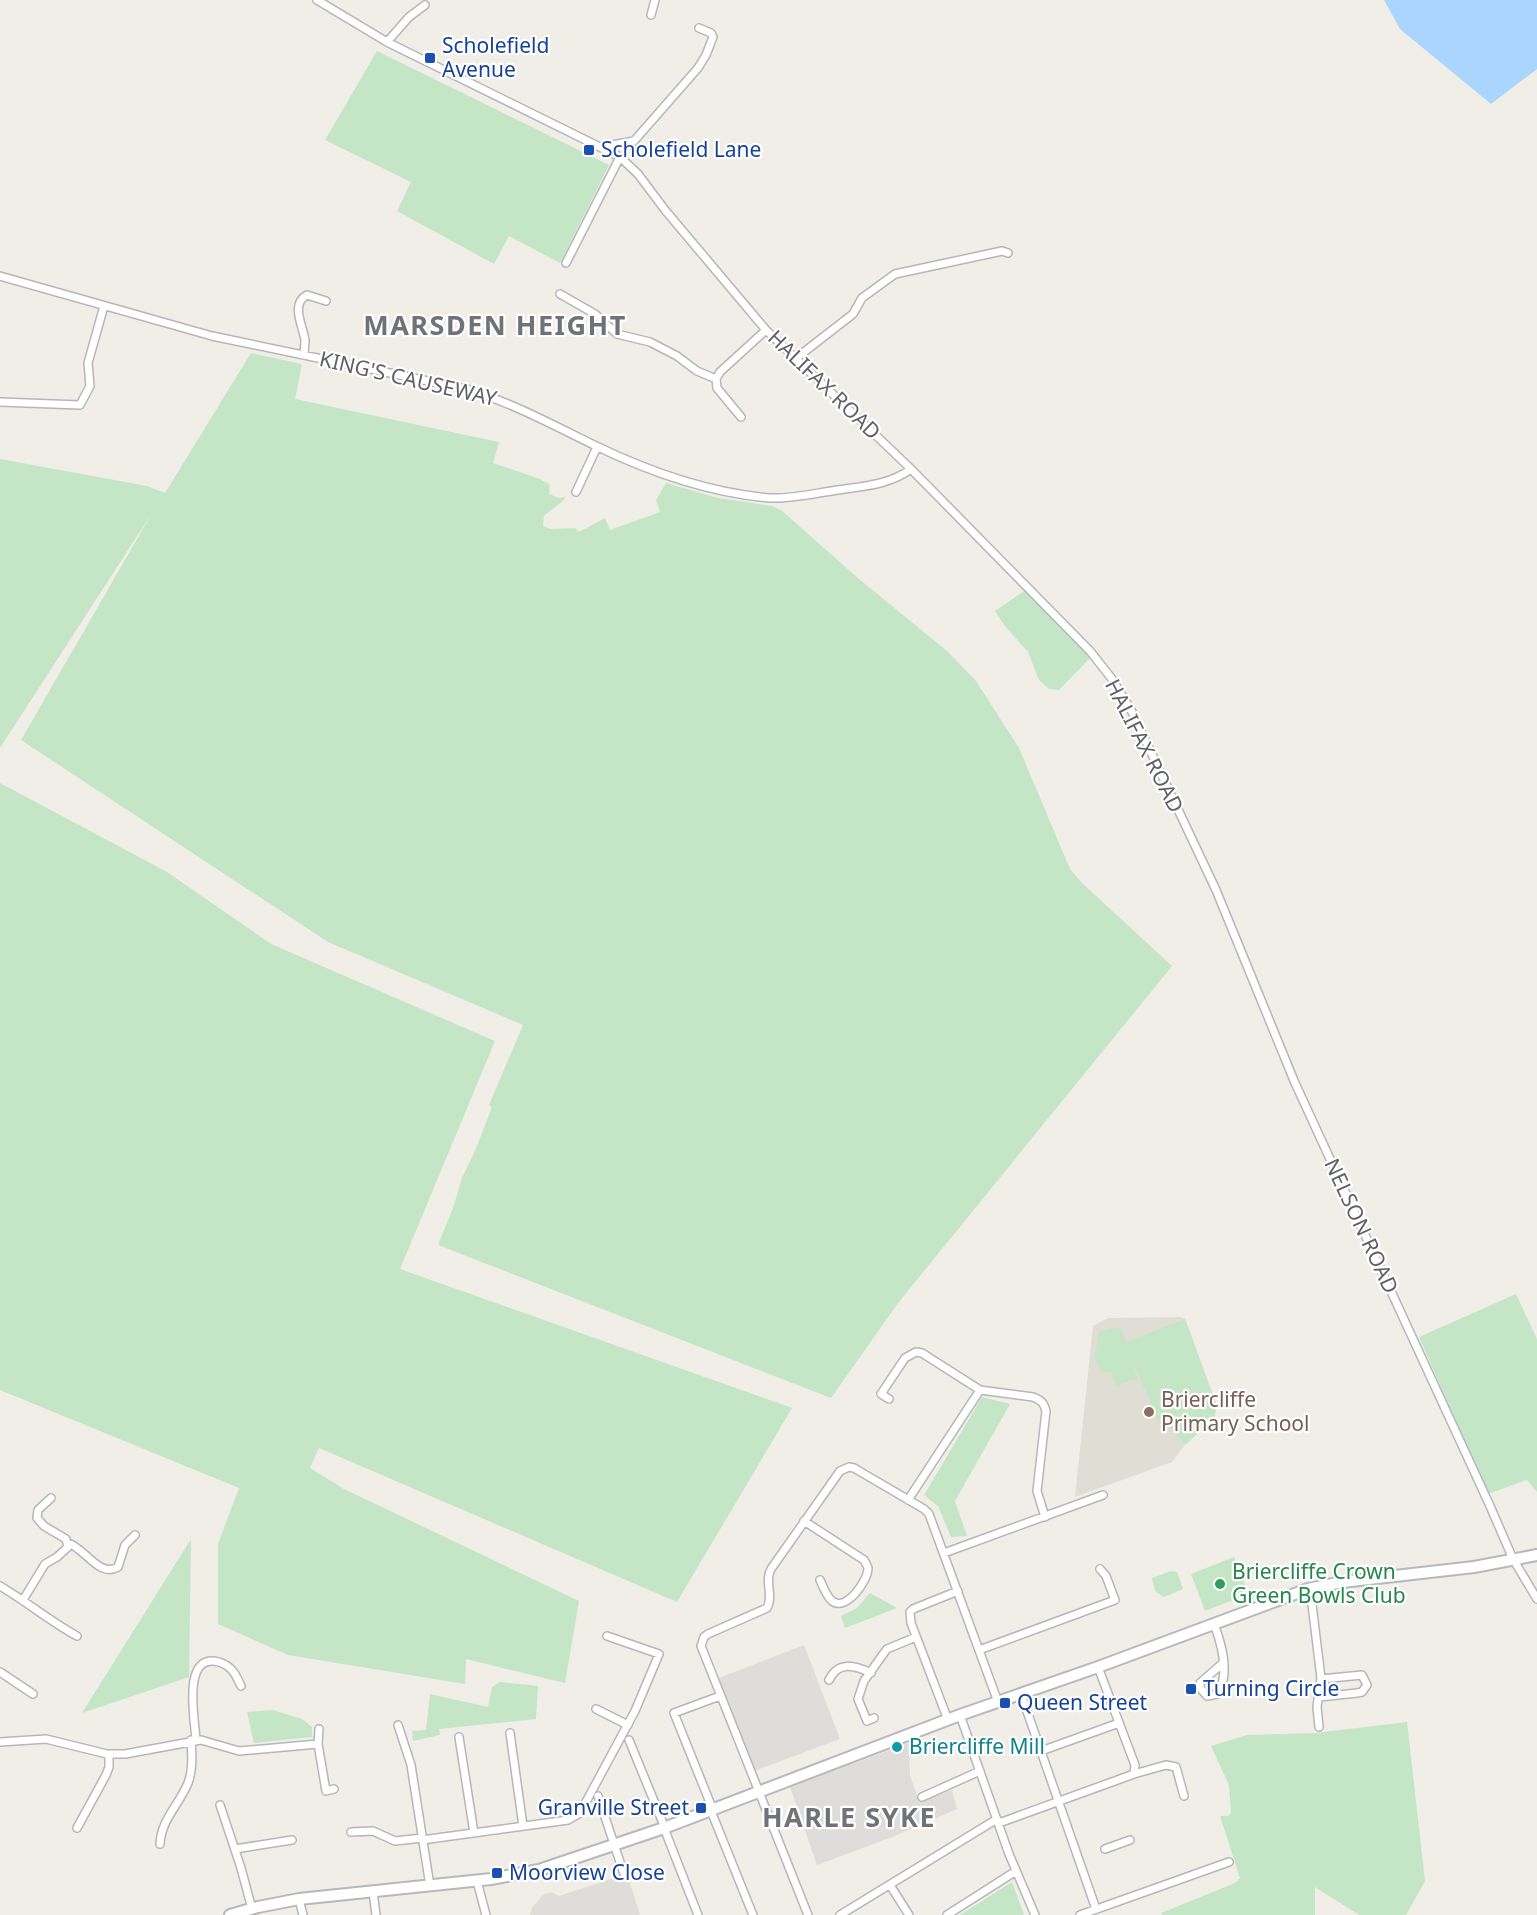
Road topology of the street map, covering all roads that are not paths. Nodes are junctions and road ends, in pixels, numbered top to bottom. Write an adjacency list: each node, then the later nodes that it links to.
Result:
1 (317, 0): 6 (street, HALIFAX ROAD)
2 (655, 0): 4 (street)
3 (425, 5): 6 (street)
4 (651, 15)
5 (699, 28): 7 (street)
6 (387, 42): 7 (street, HALIFAX ROAD)
7 (600, 147): 8 (street, HALIFAX ROAD)
8 (620, 158): 10 (street); 15 (street, HALIFAX ROAD)
9 (1008, 253): 17 (street)
10 (566, 263)
11 (0, 276): 14 (street, KING'S CAUSEWAY)
12 (560, 294): 18 (street)
13 (326, 301): 16 (street)
14 (104, 306): 16 (street, KING'S CAUSEWAY); 19 (street)
15 (766, 330): 17 (street, HALIFAX ROAD); 18 (street)
16 (304, 355): 21 (street, KING'S CAUSEWAY)
17 (795, 359): 22 (street, HALIFAX ROAD)
18 (716, 379): 20 (street)
19 (0, 402)
20 (741, 417)
21 (597, 447): 22 (street, KING'S CAUSEWAY); 23 (street)
22 (911, 469): 24 (street, HALIFAX ROAD)
23 (576, 492)
24 (1216, 891): 36 (street, NELSON ROAD)
25 (980, 1390): 26 (street); 29 (street); 30 (street)
26 (889, 1399)
27 (1103, 1495): 30 (street)
28 (51, 1498): 33 (street)
29 (908, 1500): 31 (street); 34 (street)
30 (1045, 1516): 34 (street)
31 (804, 1521): 38 (street); 60 (street)
32 (135, 1535): 33 (street)
33 (68, 1543): 43 (street)
34 (944, 1553): 41 (street)
35 (1537, 1555): 36 (street)
36 (1513, 1559): 40 (street); 42 (street, NELSON ROAD)
37 (1100, 1569): 48 (street)
38 (820, 1580)
39 (0, 1586): 43 (street)
40 (1310, 1588): 44 (street); 54 (street)
41 (958, 1591): 47 (street); 48 (street)
42 (1537, 1599)
43 (23, 1600): 45 (street)
44 (1214, 1624): 49 (street); 50 (street)
45 (77, 1636)
46 (607, 1636): 69 (street)
47 (916, 1637): 52 (street); 65 (street)
48 (979, 1650): 62 (street)
49 (1223, 1663): 49 (street)
50 (1098, 1667): 58 (street); 67 (street)
51 (0, 1672): 56 (street)
52 (871, 1672): 53 (street); 66 (street)
53 (828, 1676)
54 (1322, 1679): 61 (street); 61 (street)
55 (241, 1686): 74 (street)
56 (23, 1688): 57 (street); 59 (street)
57 (33, 1694)
58 (1021, 1694): 62 (street); 78 (street)
59 (19, 1695)
60 (720, 1696): 83 (street); 90 (street)
61 (1319, 1697): 70 (street)
62 (998, 1702): 64 (street)
63 (596, 1709): 69 (street)
64 (960, 1715): 65 (street); 80 (street)
65 (948, 1720): 83 (street)
66 (868, 1721)
67 (1119, 1723): 78 (street); 81 (street)
68 (398, 1725): 102 (street)
69 (628, 1725): 96 (street)
70 (1319, 1727)
71 (319, 1729): 77 (street)
72 (510, 1733): 96 (street)
73 (459, 1737): 101 (street)
74 (194, 1740): 77 (street); 79 (street); 89 (street)
75 (629, 1740): 98 (street)
76 (0, 1742): 79 (street)
77 (318, 1744): 82 (street)
78 (1041, 1751): 87 (street)
79 (109, 1754): 93 (street)
80 (980, 1771): 86 (street); 94 (street)
81 (1135, 1772): 85 (street); 87 (street)
82 (327, 1791)
83 (759, 1792): 90 (street); 125 (street)
84 (598, 1796): 106 (street)
85 (1184, 1796)
86 (922, 1797)
87 (1058, 1801): 94 (street); 118 (street)
88 (220, 1805): 107 (street)
89 (172, 1810): 91 (street); 105 (street)
90 (712, 1810): 98 (street); 124 (street)
91 (180, 1814)
92 (74, 1816): 93 (street)
93 (81, 1819): 97 (street)
94 (998, 1821): 110 (street); 113 (street)
95 (358, 1822): 99 (street)
96 (523, 1826): 101 (street)
97 (77, 1828)
98 (664, 1828): 106 (street); 123 (street)
99 (360, 1831): 100 (street); 102 (street)
100 (351, 1832)
101 (474, 1833): 102 (street)
102 (422, 1839): 114 (street)
103 (292, 1840): 107 (street)
104 (1131, 1840): 108 (street)
105 (160, 1844)
106 (615, 1846): 111 (street); 112 (street)
107 (235, 1849): 117 (street)
108 (1105, 1849)
109 (1229, 1862): 118 (street)
110 (1016, 1871): 128 (street); 129 (street)
111 (624, 1874)
112 (477, 1881): 114 (street); 122 (street)
113 (890, 1885): 126 (street); 127 (street)
114 (430, 1886): 115 (street)
115 (373, 1892): 116 (street); 121 (street)
116 (299, 1899): 117 (street); 120 (street)
117 (252, 1909): 119 (street)
118 (1096, 1909): 130 (street)
119 (230, 1915)
120 (303, 1915)
121 (376, 1915)
122 (486, 1915)
123 (698, 1915)
124 (753, 1915)
125 (808, 1915)
126 (840, 1915)
127 (909, 1915)
128 (947, 1915)
129 (1035, 1915)
130 (1080, 1915)

